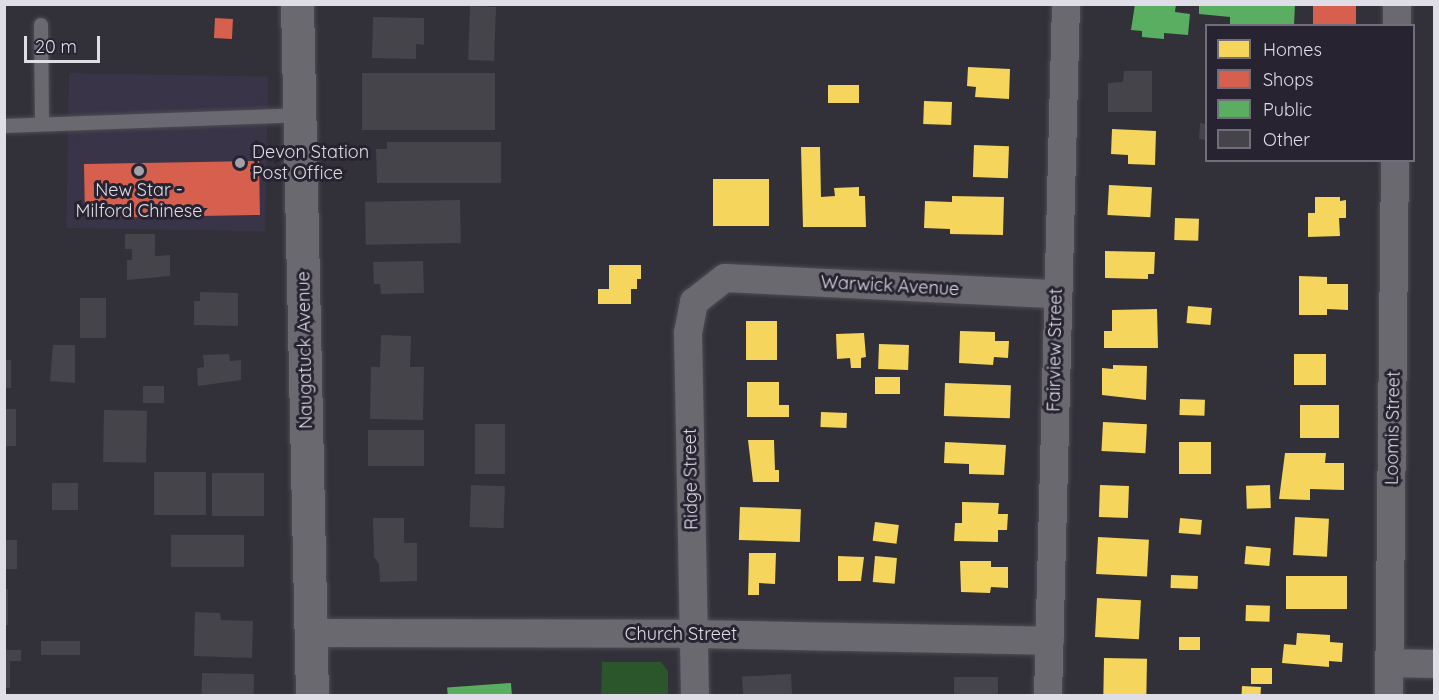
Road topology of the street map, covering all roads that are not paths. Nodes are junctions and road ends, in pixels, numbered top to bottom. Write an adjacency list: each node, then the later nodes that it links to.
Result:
1 (297, 4): 6 (main road, Naugatuck Avenue)
2 (1066, 4): 11 (street, Fairview Street)
3 (1397, 4): 4 (street)
4 (1397, 24)
5 (41, 25): 7 (lane)
6 (299, 115): 7 (lane); 12 (main road, Naugatuck Avenue)
7 (42, 123): 8 (lane)
8 (4, 126)
9 (1395, 162): 15 (street, Loomis Street)
10 (725, 278): 11 (street, Warwick Avenue); 13 (street, Ridge Street)
11 (1056, 294): 14 (street, Fairview Street)
12 (311, 633): 13 (street, Church Street); 17 (main road, Naugatuck Avenue)
13 (694, 634): 14 (street, Church Street); 18 (street, Ridge Street)
14 (1050, 641): 19 (street, Fairview Street)
15 (1390, 663): 16 (street); 20 (street, Loomis Street)
16 (1434, 664)
17 (312, 696)
18 (695, 696)
19 (1048, 696)
20 (1389, 696)

